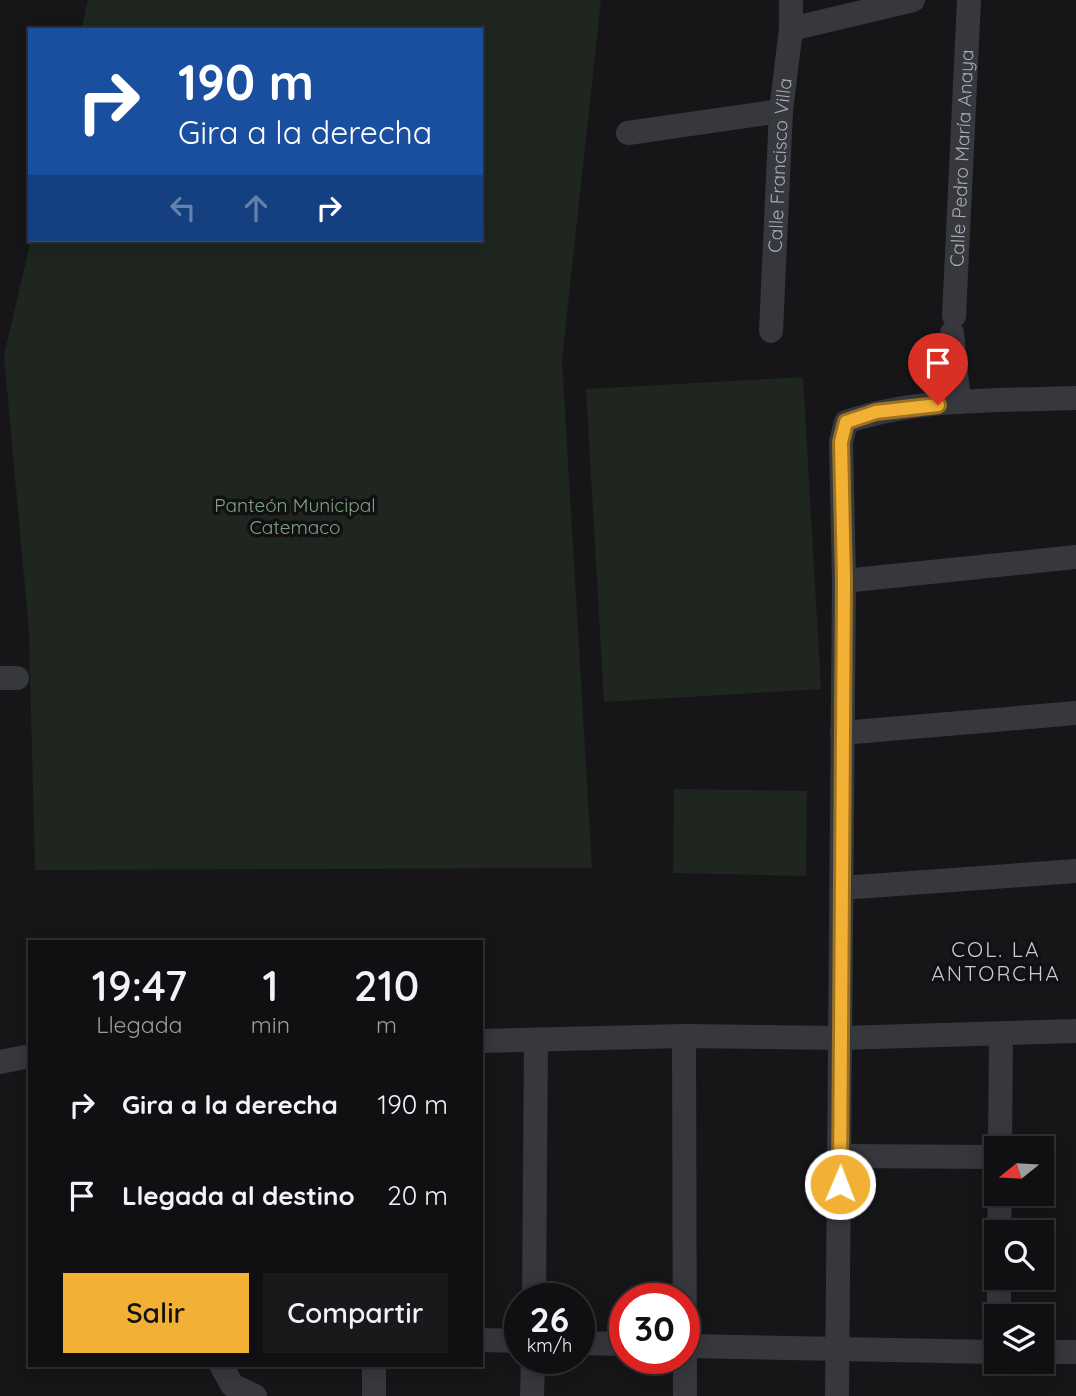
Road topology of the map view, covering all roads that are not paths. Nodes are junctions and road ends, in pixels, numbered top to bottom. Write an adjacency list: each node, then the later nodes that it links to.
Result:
1 (791, 0): 4 (street, Calle Francisco Villa)
2 (914, 0): 4 (street)
3 (969, 0): 9 (street, Calle Pedro María Anaya)
4 (791, 29): 5 (street, Calle Francisco Villa)
5 (781, 111): 6 (street); 7 (street, Calle Francisco Villa)
6 (628, 133)
7 (771, 331)
8 (1076, 398): 9 (street)
9 (959, 402): 11 (street)
10 (1076, 557): 11 (street)
11 (844, 581): 13 (street)
12 (1076, 713): 13 (street)
13 (842, 733): 15 (street)
14 (1076, 870): 15 (street)
15 (842, 888): 19 (street)
16 (1076, 1031): 17 (street)
17 (1001, 1034): 19 (street); 24 (street)
18 (684, 1036): 19 (street); 21 (street); 28 (street)
19 (840, 1038): 25 (street)
20 (483, 1041): 21 (street)
21 (536, 1041): 27 (street)
22 (28, 1055): 23 (street)
23 (0, 1062)
24 (1000, 1136)
25 (840, 1156): 26 (street); 32 (street)
26 (984, 1157)
27 (534, 1283)
28 (684, 1283)
29 (483, 1340): 30 (street)
30 (504, 1341)
31 (700, 1346): 32 (street)
32 (837, 1350): 33 (street); 44 (street)
33 (984, 1352)
34 (1054, 1352): 35 (street)
35 (1076, 1352)
36 (222, 1367): 40 (street)
37 (374, 1367): 41 (street)
38 (533, 1374): 42 (street)
39 (685, 1374): 43 (street)
40 (255, 1396)
41 (374, 1396)
42 (533, 1396)
43 (685, 1396)
44 (837, 1396)

